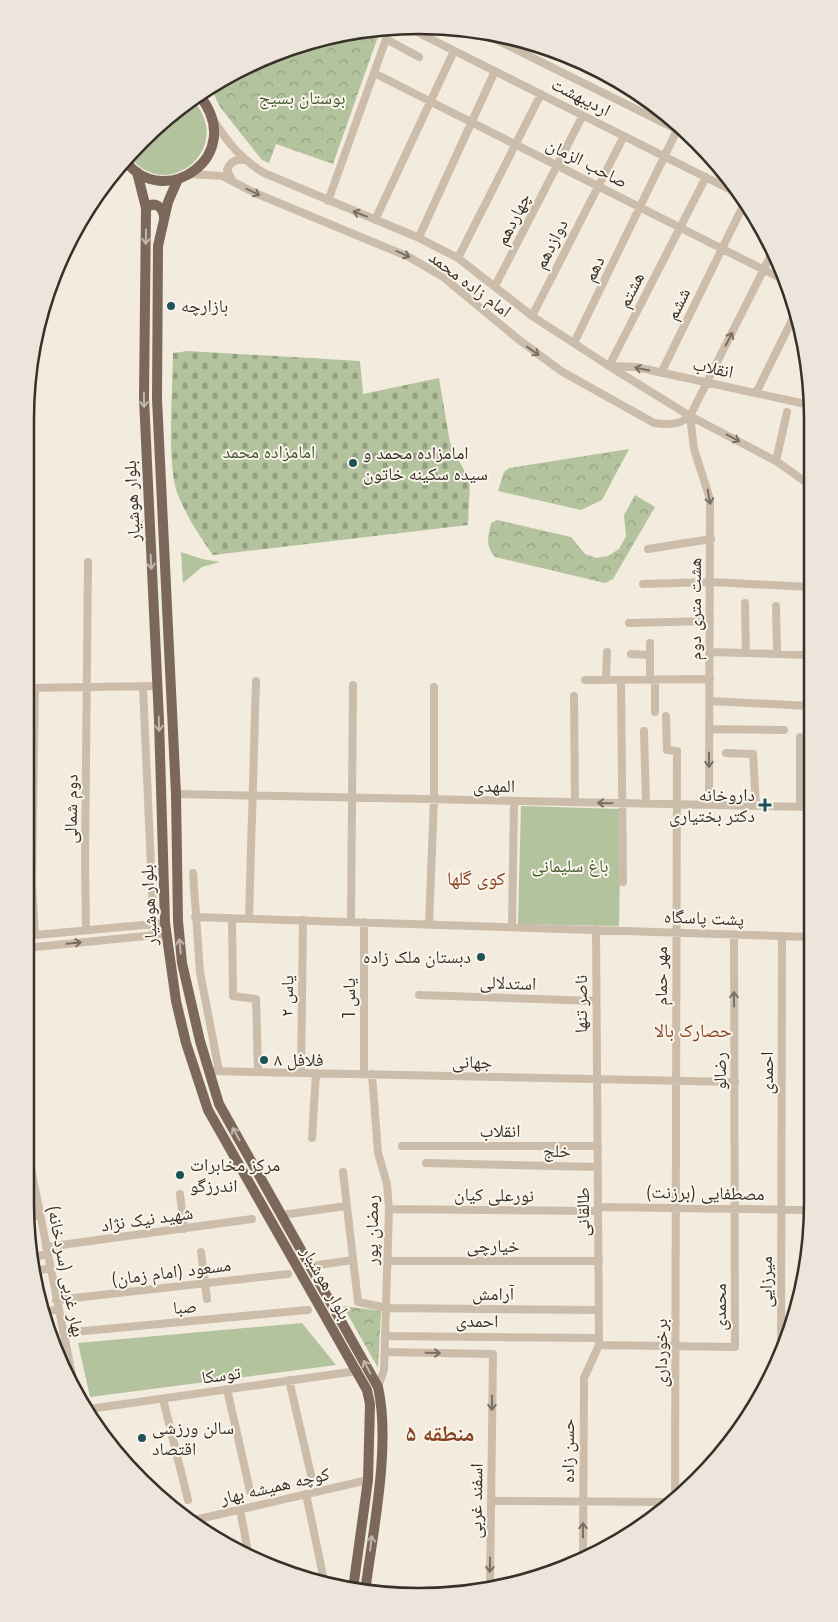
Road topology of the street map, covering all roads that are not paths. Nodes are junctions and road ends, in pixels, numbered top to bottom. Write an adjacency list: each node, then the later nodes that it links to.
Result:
1 (421, 34): 5 (street, اردیبهشت)
2 (387, 36): 3 (street)
3 (386, 39): 6 (street); 8 (street)
4 (505, 44): 13 (street)
5 (454, 51): 7 (street, اردیبهشت); 11 (street)
6 (419, 57)
7 (495, 71): 9 (street, اردیبهشت); 15 (street)
8 (374, 73): 11 (street, صاحب الزمان); 30 (street)
9 (541, 94): 12 (street, اردیبهشت); 18 (street)
10 (203, 100): 14 (main road)
11 (430, 101): 15 (street, صاحب الزمان); 35 (street)
12 (583, 115): 17 (street, اردیبهشت); 22 (street, چهاردهم)
13 (661, 119)
14 (214, 121): 20 (street, امام زاده محمد); 24 (main road)
15 (471, 122): 18 (street, صاحب الزمان); 37 (street)
16 (676, 132): 19 (street, دهم)
17 (624, 136): 19 (street, اردیبهشت); 28 (street, دوازدهم)
18 (514, 144): 22 (street, صاحب الزمان); 39 (street)
19 (665, 157): 25 (street, اردیبهشت); 31 (street, دهم)
20 (244, 160): 27 (street); 30 (street, امام زاده محمد)
21 (130, 164): 23 (main road)
22 (557, 165): 28 (street, صاحب الزمان); 43 (street, چهاردهم)
23 (137, 172): 26 (main road); 32 (main road, بلوار هوشیار)
24 (191, 174): 26 (main road); 27 (street, امام زاده محمد)
25 (706, 178): 29 (street, اردیبهشت); 36 (street, هشتم)
26 (178, 179): 34 (main road, بلوار هوشیار)
27 (232, 181): 53 (street, امام زاده محمد, one-way to 53)
28 (598, 186): 31 (street, صاحب الزمان); 44 (street, دوازدهم)
29 (728, 189)
30 (328, 201): 35 (street, امام زاده محمد, one-way to 30)
31 (640, 207): 36 (street, صاحب الزمان); 46 (street, دهم)
32 (146, 208): 34 (main road); 82 (main road, بلوار هوشیار, one-way to 82)
33 (742, 209): 38 (street, ششم)
34 (164, 216): 97 (main road, بلوار هوشیار)
35 (375, 220): 37 (street, امام زاده محمد)
36 (681, 227): 38 (street, صاحب الزمان); 47 (street, هشتم)
37 (419, 237): 39 (street, امام زاده محمد)
38 (722, 248): 41 (street, صاحب الزمان); 48 (street, ششم)
39 (458, 258): 43 (street, امام زاده محمد)
40 (770, 260): 41 (street)
41 (765, 270): 42 (street, صاحب الزمان); 49 (street, one-way to 41)
42 (777, 276)
43 (495, 286): 44 (street, امام زاده محمد)
44 (532, 316): 46 (street, امام زاده محمد)
45 (792, 321): 50 (street)
46 (574, 344): 47 (street, امام زاده محمد)
47 (609, 366): 48 (street, انقلاب, one-way to 47); 53 (street, امام زاده محمد)
48 (661, 373): 49 (street, انقلاب)
49 (707, 382): 50 (street, انقلاب); 53 (street)
50 (756, 393): 51 (street, انقلاب)
51 (803, 404)
52 (787, 412): 54 (street)
53 (690, 416): 54 (street, امام زاده محمد, one-way to 54); 56 (street, هشت متری دوم, one-way to 56)
54 (776, 461): 55 (street, امام زاده محمد)
55 (804, 481)
56 (711, 539): 57 (street); 59 (street, هشت متری دوم)
57 (648, 549)
58 (88, 562): 83 (street, دوم شمالی)
59 (710, 582): 60 (street); 61 (street); 64 (street, هشت متری دوم)
60 (643, 584)
61 (804, 587)
62 (745, 603): 69 (street)
63 (776, 606): 71 (street)
64 (710, 621): 65 (street); 68 (street, هشت متری دوم)
65 (629, 623)
66 (650, 643): 72 (street)
67 (607, 652): 76 (street)
68 (710, 652): 69 (street); 74 (street, هشت متری دوم)
69 (746, 653): 71 (street)
70 (631, 654): 72 (street)
71 (777, 654): 73 (street)
72 (650, 655): 78 (street)
73 (804, 655)
74 (710, 679): 78 (street); 87 (street, هشت متری دوم)
75 (585, 680): 76 (street)
76 (606, 680): 77 (street)
77 (621, 680): 78 (street); 103 (street)
78 (652, 680): 89 (street)
79 (256, 681): 98 (street)
80 (353, 685): 99 (street)
81 (143, 686): 82 (street); 83 (street); 119 (street)
82 (157, 686): 122 (main road, بلوار هوشیار, one-way to 122)
83 (87, 687): 85 (street); 124 (street, دوم شمالی)
84 (434, 687): 100 (street)
85 (35, 688): 95 (street)
86 (574, 696): 102 (street)
87 (710, 701): 88 (street); 91 (street, هشت متری دوم)
88 (804, 706)
89 (655, 712)
90 (666, 716): 105 (street, مهر حمام)
91 (709, 729): 92 (street); 106 (street, هشت متری دوم, one-way to 106)
92 (784, 730)
93 (644, 731): 104 (street)
94 (800, 737): 108 (street)
95 (34, 753)
96 (726, 753): 107 (street)
97 (176, 794): 98 (street, المهدی); 133 (main road, بلوار هوشیار, one-way to 97)
98 (253, 796): 99 (street, المهدی); 115 (street)
99 (353, 798): 100 (street, المهدی); 117 (street)
100 (434, 800): 101 (street, المهدی); 120 (street)
101 (514, 801): 102 (street, المهدی); 121 (street)
102 (575, 802): 103 (street, المهدی, one-way to 102)
103 (623, 803): 104 (street, المهدی); 111 (street)
104 (646, 804): 105 (street, المهدی)
105 (676, 804): 106 (street, المهدی); 125 (street, مهر حمام)
106 (709, 805): 107 (street, المهدی)
107 (756, 806): 108 (street, المهدی)
108 (800, 807): 109 (street, المهدی)
109 (804, 807)
110 (193, 873): 113 (street)
111 (624, 882)
112 (34, 910): 127 (street)
113 (195, 917): 114 (street); 132 (street)
114 (232, 918): 115 (street); 137 (street)
115 (249, 918): 116 (street)
116 (303, 920): 117 (street); 138 (street, یاس ۲)
117 (351, 921): 118 (street)
118 (364, 922): 120 (street); 140 (street, یاس 1)
119 (153, 924): 122 (street); 124 (street); 128 (street)
120 (429, 924): 121 (street)
121 (512, 926): 123 (street)
122 (165, 928): 128 (street); 152 (main road, بلوار هوشیار)
123 (596, 929): 125 (street, پشت پاسگاه); 135 (street, ناصر تنها)
124 (86, 930): 127 (street)
125 (676, 932): 126 (street, پشت پاسگاه); 142 (street, مهر حمام)
126 (734, 934): 129 (street, پشت پاسگاه); 143 (street, رضالو, one-way to 126)
127 (36, 935)
128 (154, 935): 131 (street, one-way to 128)
129 (782, 936): 130 (street, پشت پاسگاه); 159 (street, احمدی)
130 (804, 937)
131 (34, 947)
132 (200, 972): 133 (street); 136 (street)
133 (184, 974): 136 (main road, بلوار هوشیار)
134 (419, 995): 135 (street, استدلالی)
135 (596, 1001): 141 (street, ناصر تنها)
136 (213, 1071): 137 (street, جهانی); 151 (main road, بلوار هوشیار, one-way to 136)
137 (258, 1072): 138 (street, جهانی)
138 (301, 1073): 139 (street, جهانی)
139 (316, 1073): 140 (street, جهانی); 144 (street)
140 (368, 1074): 141 (street, جهانی); 156 (street, رمضان پور)
141 (597, 1079): 142 (street, جهانی); 146 (street, طالقانی)
142 (676, 1081): 143 (street, جهانی); 155 (street, مهر حمام)
143 (735, 1082): 158 (street, رضالو)
144 (312, 1138)
145 (402, 1146): 146 (street, انقلاب)
146 (598, 1146): 148 (street, طالقانی)
147 (426, 1163): 148 (street, خلج)
148 (598, 1167): 157 (street, طالقانی)
149 (343, 1172): 154 (street)
150 (34, 1188): 162 (street, بهار غربی (سردخانه))
151 (266, 1188): 152 (main road); 161 (main road, بلوار هوشیار)
152 (255, 1192): 163 (main road, بلوار هوشیار)
153 (180, 1194): 166 (street)
154 (346, 1206): 161 (street); 170 (street)
155 (676, 1208): 157 (street, مصطفایی (برزنت)); 158 (street, مصطفایی (برزنت)); 189 (street, برخورداری)
156 (389, 1209): 157 (street, نورعلی کیان); 171 (street, رمضان پور)
157 (598, 1209): 172 (street, طالقانی)
158 (736, 1209): 159 (street, مصطفایی (برزنت)); 189 (street, محمدی)
159 (781, 1210): 160 (street, مصطفایی (برزنت)); 186 (street, میرزایی)
160 (804, 1210)
161 (280, 1212): 163 (main road); 194 (main road, بلوار هوشیار, one-way to 161)
162 (39, 1215): 164 (street); 167 (street, بهار غربی (سردخانه))
163 (268, 1215): 192 (main road, بلوار هوشیار)
164 (35, 1216)
165 (252, 1219): 166 (street, شهید نیک نژاد)
166 (184, 1229): 167 (street, شهید نیک نژاد)
167 (46, 1250): 169 (street, شهید نیک نژاد); 174 (street, بهار غربی (سردخانه))
168 (201, 1252): 177 (street)
169 (37, 1254)
170 (353, 1260): 173 (street); 180 (street)
171 (388, 1261): 172 (street, خیارچی); 180 (street, رمضان پور)
172 (598, 1261): 183 (street, طالقانی)
173 (318, 1265)
174 (50, 1268): 175 (street); 179 (street, بهار غربی (سردخانه))
175 (40, 1271)
176 (288, 1274): 177 (street, مسعود (امام زمان))
177 (204, 1282): 178 (street); 179 (street, مسعود (امام زمان))
178 (207, 1299)
179 (56, 1300): 181 (street, بهار غربی (سردخانه))
180 (387, 1308): 183 (street, آرامش); 187 (street, رمضان پور)
181 (58, 1309): 184 (street); 185 (street, بهار غربی (سردخانه))
182 (308, 1310): 185 (street, صبا)
183 (599, 1310): 188 (street, طالقانی)
184 (49, 1311)
185 (63, 1333): 191 (street, بهار غربی (سردخانه))
186 (781, 1335)
187 (385, 1336): 188 (street, احمدی); 190 (street, رمضان پور)
188 (599, 1341): 189 (street, احمدی); 205 (street, حسن زاده)
189 (676, 1347): 201 (street, برخورداری)
190 (384, 1352): 194 (street, رمضان پور); 204 (street, اسفند غربی, one-way to 204)
191 (70, 1366)
192 (357, 1370): 193 (street, توسکا); 199 (main road, بلوار هوشیار)
193 (288, 1380): 195 (street, توسکا); 198 (street)
194 (378, 1387): 214 (main road, بلوار هوشیار, one-way to 194)
195 (227, 1389): 196 (street, توسکا); 200 (street)
196 (163, 1398): 197 (street, توسکا); 203 (street)
197 (93, 1408)
198 (312, 1478)
199 (368, 1480): 202 (street, کوچه همیشه بهار); 213 (main road, بلوار هوشیار)
200 (250, 1491)
201 (675, 1491)
202 (306, 1494): 207 (street, کوچه همیشه بهار); 211 (street)
203 (188, 1500)
204 (491, 1501): 205 (street); 212 (street, اسفند غربی, one-way to 212)
205 (583, 1501): 206 (street); 210 (street, حسن زاده, one-way to 205)
206 (662, 1502)
207 (240, 1509): 208 (street, کوچه همیشه بهار); 209 (street)
208 (199, 1519)
209 (247, 1548)
210 (583, 1552)
211 (323, 1576)
212 (490, 1582)
213 (354, 1583)
214 (366, 1585)

